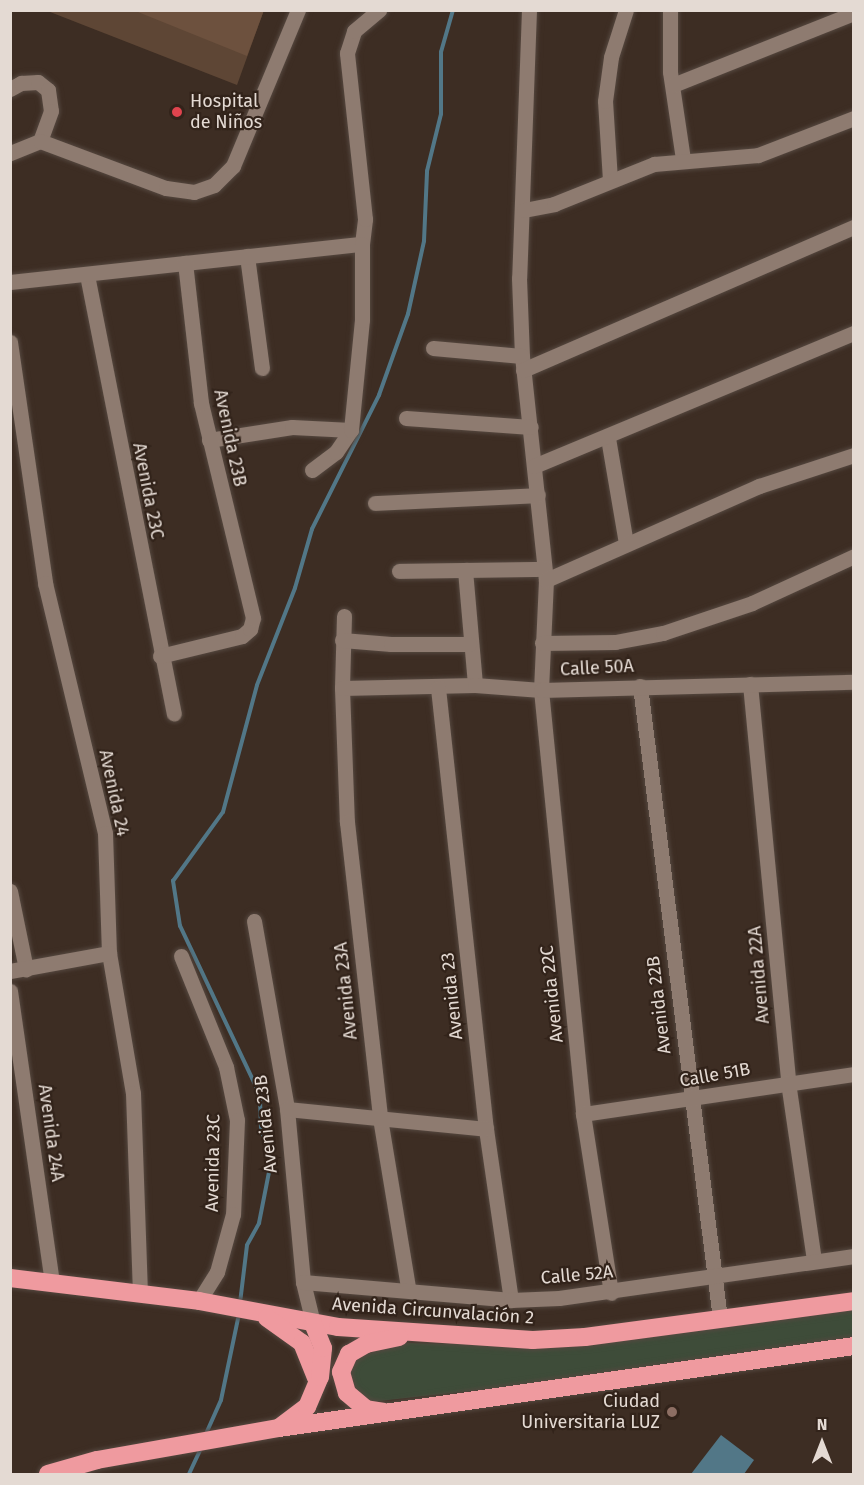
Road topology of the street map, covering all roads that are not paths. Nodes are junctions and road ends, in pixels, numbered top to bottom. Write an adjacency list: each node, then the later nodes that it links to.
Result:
1 (298, 10): 10 (street)
2 (379, 10): 16 (street)
3 (529, 10): 14 (street, Avenida 22C)
4 (626, 10): 13 (street)
5 (670, 10): 7 (street)
6 (854, 13): 7 (street)
7 (674, 86): 12 (street)
8 (11, 89): 10 (street)
9 (854, 118): 12 (street)
10 (40, 141): 11 (street)
11 (10, 153)
12 (683, 159): 13 (street)
13 (610, 180): 14 (street)
14 (524, 210): 24 (street, Avenida 22C)
15 (854, 227): 24 (street)
16 (362, 244): 17 (street); 28 (street)
17 (247, 256): 18 (street); 25 (street)
18 (185, 263): 19 (street); 30 (street, Avenida 23B)
19 (87, 275): 20 (street); 45 (street, Avenida 23C)
20 (10, 282)
21 (854, 333): 29 (street)
22 (10, 342): 56 (street, Avenida 24)
23 (433, 348): 24 (street)
24 (522, 363): 27 (street, Avenida 22C)
25 (262, 368)
26 (406, 417): 27 (street)
27 (531, 427): 32 (street, Avenida 22C)
28 (351, 430): 30 (street); 33 (street)
29 (608, 438): 32 (street); 36 (street)
30 (209, 440): 45 (street, Avenida 23B)
31 (854, 455): 36 (street)
32 (534, 466): 34 (street, Avenida 22C)
33 (312, 470)
34 (538, 495): 35 (street); 40 (street, Avenida 22C)
35 (375, 503)
36 (626, 543): 40 (street)
37 (854, 556): 43 (street)
38 (465, 570): 39 (street); 40 (street); 44 (street)
39 (399, 572)
40 (545, 575): 43 (street, Avenida 22C)
41 (344, 616): 42 (street, Avenida 23A)
42 (342, 640): 44 (street); 51 (street, Avenida 23A)
43 (542, 643): 52 (street, Avenida 22C)
44 (469, 644): 48 (street)
45 (160, 656): 53 (street, Avenida 23C)
46 (854, 682): 47 (street, Calle 50A)
47 (750, 684): 49 (street, Calle 50A); 61 (street, Avenida 22A)
48 (475, 686): 50 (street, Calle 50A); 52 (street, Calle 50A)
49 (640, 686): 52 (street, Calle 50A); 62 (street, Avenida 22B)
50 (438, 687): 51 (street, Calle 50A); 66 (street, Avenida 23)
51 (342, 688): 65 (street, Avenida 23A)
52 (541, 690): 64 (street, Avenida 22C)
53 (174, 713)
54 (10, 891): 58 (street)
55 (254, 921): 63 (street, Avenida 23B)
56 (109, 953): 58 (street); 74 (street, Avenida 24)
57 (181, 956): 77 (street, Avenida 23C)
58 (18, 970)
59 (10, 991): 71 (street, Avenida 24A)
60 (854, 1074): 61 (street, Calle 51B)
61 (788, 1082): 62 (street, Calle 51B); 68 (street, Avenida 22A)
62 (690, 1100): 64 (street, Calle 51B); 69 (street, Avenida 22B)
63 (287, 1109): 65 (street); 72 (street, Avenida 23B)
64 (584, 1114): 75 (street, Avenida 22C)
65 (380, 1118): 66 (street); 73 (street, Avenida 23A)
66 (486, 1129): 76 (street, Avenida 23)
67 (854, 1256): 68 (street, Calle 52A)
68 (814, 1261): 69 (street, Calle 52A)
69 (712, 1275): 75 (street, Calle 52A); 80 (street, Avenida 22B)
70 (12, 1277): 71 (highway, Avenida Circunvalación 2)
71 (52, 1281): 74 (highway, Avenida Circunvalación 2)
72 (303, 1282): 73 (street, Calle 52A); 81 (street, Avenida 23B)
73 (408, 1288): 76 (street, Calle 52A)
74 (140, 1293): 77 (highway, Avenida Circunvalación 2)
75 (611, 1293): 76 (street, Calle 52A)
76 (511, 1300)
77 (199, 1301): 79 (highway, Avenida Circunvalación 2)
78 (854, 1301): 80 (highway, Avenida Circunvalación 2)
79 (246, 1312): 81 (highway, Avenida Circunvalación 2); 84 (highway)
80 (720, 1318): 82 (highway, Avenida Circunvalación 2)
81 (313, 1323): 82 (highway, Avenida Circunvalación 2); 84 (highway)
82 (415, 1333): 85 (highway)
83 (854, 1346): 85 (highway)
84 (316, 1388): 86 (highway)
85 (395, 1414): 86 (highway)
86 (279, 1428): 87 (highway)
87 (48, 1474)

